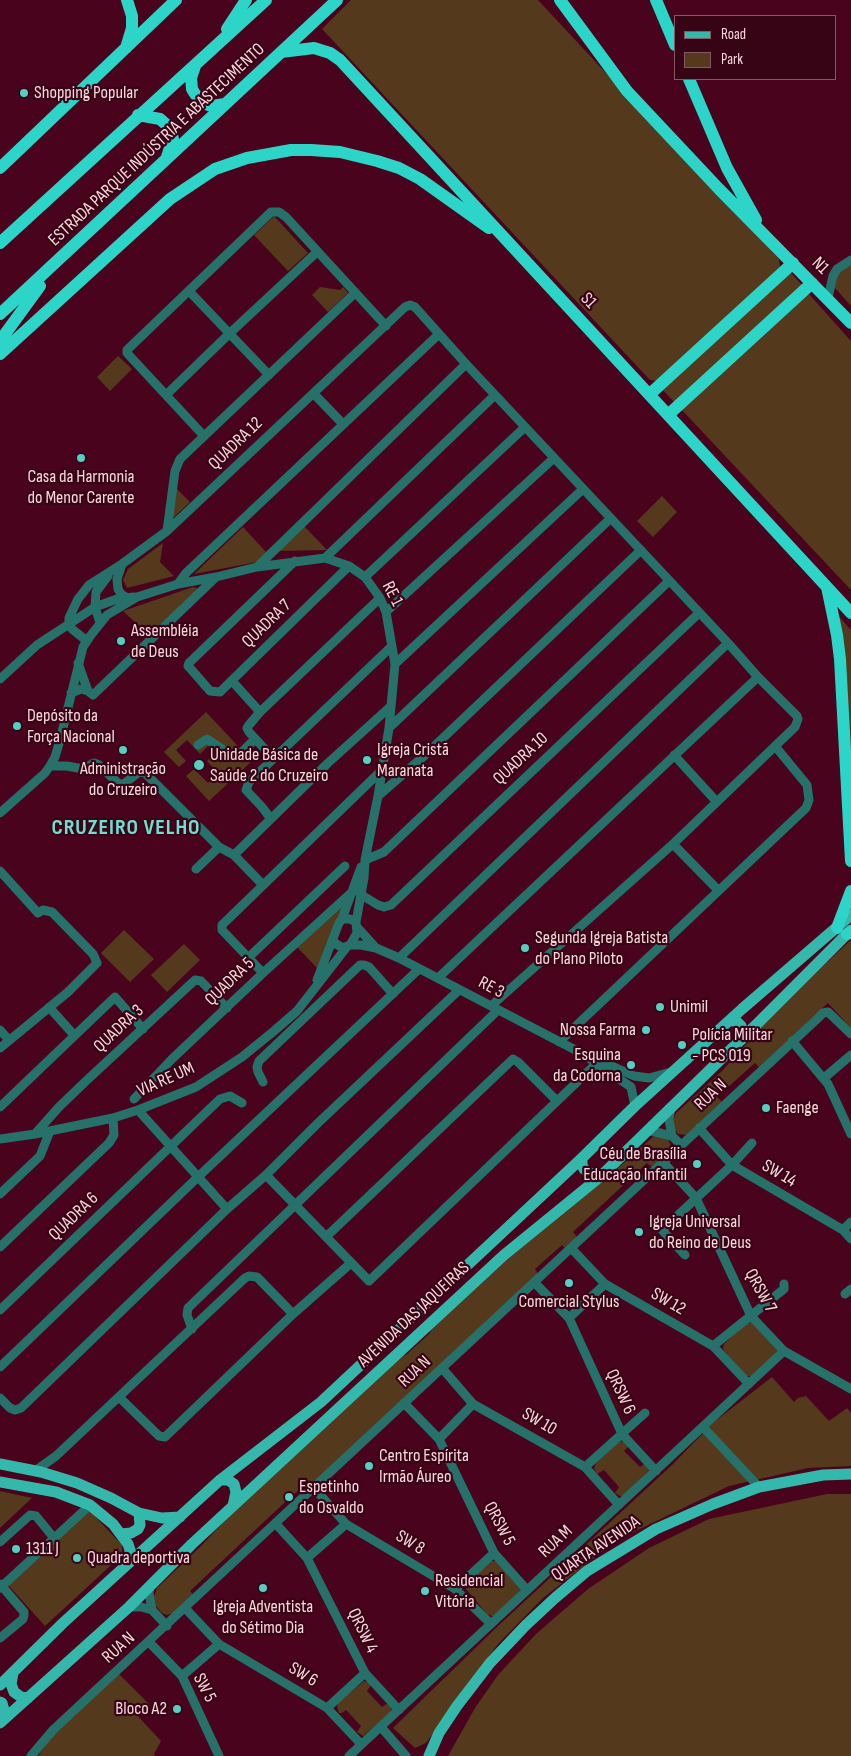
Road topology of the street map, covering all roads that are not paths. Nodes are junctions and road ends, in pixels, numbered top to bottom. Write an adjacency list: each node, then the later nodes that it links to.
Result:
1 (127, 0): 10 (highway)
2 (176, 0): 10 (highway)
3 (246, 0): 8 (highway)
4 (266, 0): 8 (highway, ESTRADA PARQUE INDÚSTRIA E ABASTECIMENTO)
5 (337, 0): 11 (highway, ESTRADA PARQUE INDÚSTRIA E ABASTECIMENTO)
6 (560, 0): 18 (highway, N1)
7 (656, 0): 9 (highway)
8 (222, 40): 12 (highway, ESTRADA PARQUE INDÚSTRIA E ABASTECIMENTO)
9 (674, 43)
10 (125, 50): 17 (highway)
11 (281, 52): 14 (highway, ESTRADA PARQUE INDÚSTRIA E ABASTECIMENTO); 19 (highway, S1)
12 (196, 64): 14 (highway); 15 (highway, ESTRADA PARQUE INDÚSTRIA E ABASTECIMENTO)
13 (689, 80): 18 (highway)
14 (225, 104): 16 (highway, ESTRADA PARQUE INDÚSTRIA E ABASTECIMENTO)
15 (138, 116): 16 (highway); 20 (highway, ESTRADA PARQUE INDÚSTRIA E ABASTECIMENTO)
16 (166, 159): 21 (highway, ESTRADA PARQUE INDÚSTRIA E ABASTECIMENTO)
17 (0, 168)
18 (763, 233): 24 (highway, N1)
19 (510, 242): 35 (highway); 39 (highway, S1)
20 (0, 243)
21 (68, 252): 29 (highway, ESTRADA PARQUE INDÚSTRIA E ABASTECIMENTO); 34 (highway)
22 (317, 252): 26 (street, QUADRA 12); 27 (street, QUADRA 12); 32 (street)
23 (851, 260): 28 (street)
24 (793, 263): 25 (highway, N1); 39 (highway)
25 (812, 283): 28 (highway, N1); 42 (highway)
26 (189, 291): 32 (street); 40 (street, QUADRA 12)
27 (354, 293): 31 (street); 37 (street, QUADRA 12)
28 (828, 298): 30 (highway, N1)
29 (0, 314)
30 (851, 323)
31 (386, 326): 33 (street, QUADRA 12); 38 (street, QUADRA 12)
32 (230, 333): 37 (street); 40 (street)
33 (438, 334): 36 (street); 43 (street)
34 (0, 341)
35 (0, 354)
36 (466, 364): 41 (street); 55 (street)
37 (269, 375): 45 (street, QUADRA 12)
38 (314, 394): 43 (street); 49 (street, QUADRA 12)
39 (650, 394): 42 (highway, S1)
40 (166, 395): 45 (street, QUADRA 12)
41 (495, 395): 44 (street); 51 (street)
42 (668, 415): 60 (highway, S1)
43 (343, 424): 59 (street)
44 (524, 427): 46 (street); 57 (street)
45 (204, 436): 49 (street, QUADRA 12)
46 (554, 458): 47 (street); 65 (street)
47 (582, 489): 48 (street); 74 (street)
48 (611, 518): 50 (street); 82 (street)
49 (167, 531): 53 (street)
50 (641, 550): 58 (street); 92 (street)
51 (325, 558): 52 (street, RE 1); 54 (street, RE 1)
52 (295, 561): 55 (street, RE 1); 77 (street, QUADRA 7)
53 (119, 566): 61 (street); 64 (street); 68 (street)
54 (349, 566): 57 (street, RE 1); 77 (street, QUADRA 7)
55 (256, 567): 56 (street, RE 1)
56 (216, 577): 59 (street, RE 1); 78 (street)
57 (365, 577): 63 (street, RE 1)
58 (669, 581): 66 (street); 99 (street, QUADRA 10)
59 (178, 584): 62 (street, RE 1)
60 (827, 587): 67 (highway, S1); 100 (highway)
61 (126, 597): 62 (street, RE 1); 64 (street, RE 1)
62 (137, 597): 69 (street, RE 1)
63 (380, 598): 65 (street, RE 1); 81 (street)
64 (95, 607): 68 (street, RE 1); 69 (street)
65 (386, 612): 72 (street, RE 1)
66 (698, 613): 71 (street); 107 (street, QUADRA 10)
67 (851, 613)
68 (69, 623): 70 (street); 76 (street, RE 1)
69 (100, 623): 70 (street, RE 1)
70 (87, 641): 73 (street, RE 1)
71 (728, 643): 75 (street); 116 (street)
72 (392, 646): 74 (street, RE 1); 88 (street)
73 (78, 663): 78 (street); 79 (street, RE 1)
74 (395, 664): 80 (street, RE 1)
75 (758, 677): 85 (street); 86 (street)
76 (0, 679)
77 (232, 681): 81 (street)
78 (88, 691): 79 (street)
79 (70, 693): 87 (street, RE 1)
80 (391, 706): 82 (street, RE 1); 95 (street)
81 (260, 712): 83 (street)
82 (389, 728): 91 (street, RE 1)
83 (252, 735): 84 (street); 88 (street)
84 (198, 745)
85 (775, 746): 93 (street); 105 (street)
86 (674, 755): 93 (street); 119 (street)
87 (55, 757): 89 (street, RE 1); 90 (street)
88 (273, 758): 95 (street)
89 (50, 766): 90 (street); 94 (street, RE 1)
90 (67, 766): 97 (street)
91 (382, 770): 92 (street, RE 1); 104 (street)
92 (378, 796): 99 (street, RE 1)
93 (716, 801): 96 (street)
94 (0, 813)
95 (271, 819): 98 (street)
96 (673, 844): 105 (street); 125 (street)
97 (219, 847): 98 (street); 102 (street)
98 (234, 855): 104 (street)
99 (365, 860): 107 (street, RE 1)
100 (851, 861)
101 (345, 866): 115 (street)
102 (196, 870)
103 (0, 871): 123 (street)
104 (263, 885): 115 (street)
105 (718, 890): 133 (street)
106 (851, 891): 111 (highway)
107 (356, 893): 109 (street, RE 1); 110 (street, RE 1); 118 (street, QUADRA 5)
108 (851, 914): 111 (main road)
109 (342, 919): 110 (street); 112 (street)
110 (357, 925): 113 (street); 114 (street, RE 3)
111 (846, 931): 126 (main road, AVENIDA DAS JAQUEIRAS); 132 (main road, AVENIDA DAS JAQUEIRAS)
112 (333, 940): 113 (street); 120 (street, VIA RE UM)
113 (348, 947): 114 (street, RE 3); 120 (street, VIA RE UM)
114 (376, 948): 116 (street, RE 3)
115 (248, 958): 118 (street)
116 (399, 958): 117 (street, RE 3)
117 (419, 969): 119 (street, RE 3); 122 (street)
118 (263, 973): 124 (street, QUADRA 5)
119 (438, 978): 121 (street, RE 3)
120 (314, 988): 147 (street, VIA RE UM)
121 (459, 990): 125 (street, RE 3); 162 (street)
122 (393, 994): 140 (street); 163 (street)
123 (49, 1007): 130 (street); 131 (street)
124 (227, 1008): 127 (street, QUADRA 3); 141 (street, QUADRA 5)
125 (494, 1008): 133 (street, RE 3); 167 (street)
126 (730, 1020): 132 (main road); 138 (main road, AVENIDA DAS JAQUEIRAS)
127 (143, 1029): 130 (street, QUADRA 3); 152 (street, QUADRA 3)
128 (0, 1030): 131 (street)
129 (851, 1034): 134 (street, RUA N)
130 (74, 1035): 145 (street, QUADRA 3)
131 (9, 1040): 135 (street)
132 (741, 1040): 146 (main road, AVENIDA DAS JAQUEIRAS)
133 (560, 1042): 137 (street, RE 3)
134 (792, 1042): 139 (street); 149 (street, RUA N)
135 (0, 1048)
136 (851, 1056): 139 (street)
137 (595, 1061): 138 (street, RE 3); 142 (street); 144 (street, RE 3)
138 (676, 1071): 144 (main road, AVENIDA DAS JAQUEIRAS)
139 (824, 1078): 153 (street)
140 (263, 1082)
141 (134, 1099)
142 (557, 1101): 171 (street); 176 (street)
143 (242, 1103): 158 (street, QUADRA 6)
144 (635, 1106): 159 (main road, AVENIDA DAS JAQUEIRAS)
145 (0, 1107)
146 (671, 1107): 150 (main road, AVENIDA DAS JAQUEIRAS); 154 (street)
147 (138, 1110): 148 (street, VIA RE UM); 158 (street)
148 (113, 1118): 151 (street, VIA RE UM); 173 (street, QUADRA 6)
149 (699, 1128): 157 (street, RUA N); 161 (street, SW 14)
150 (646, 1130): 154 (street); 164 (main road, AVENIDA DAS JAQUEIRAS)
151 (50, 1131): 152 (street, VIA RE UM); 165 (street)
152 (35, 1134): 155 (street, VIA RE UM)
153 (851, 1134)
154 (672, 1136): 157 (street)
155 (0, 1139)
156 (752, 1143): 161 (street)
157 (681, 1145): 160 (street, RUA N)
158 (170, 1147): 163 (street); 180 (street, QUADRA 6)
159 (582, 1158): 164 (main road); 207 (main road, AVENIDA DAS JAQUEIRAS)
160 (663, 1162): 166 (street, QRSW 7); 174 (street, RUA N)
161 (732, 1166): 166 (street); 170 (street, SW 14)
162 (266, 1175): 167 (street); 168 (street)
163 (199, 1176): 168 (street); 187 (street)
164 (601, 1176): 214 (main road, AVENIDA DAS JAQUEIRAS)
165 (0, 1194)
166 (696, 1198): 175 (street); 182 (street, QRSW 7)
167 (296, 1205): 171 (street); 184 (street)
168 (227, 1209): 192 (street)
169 (851, 1222): 170 (street)
170 (843, 1230): 172 (street, SW 14)
171 (327, 1236): 176 (street)
172 (851, 1239)
173 (0, 1247)
174 (571, 1248): 177 (street, RUA N); 178 (street, SW 12)
175 (685, 1255)
176 (351, 1263): 181 (street)
177 (534, 1282): 183 (street, QRSW 6); 188 (street, RUA N)
178 (605, 1284): 183 (street); 185 (street, SW 12)
179 (784, 1284): 182 (street)
180 (0, 1310)
181 (293, 1314): 184 (street); 191 (street)
182 (751, 1316): 185 (street); 186 (street, QRSW 7)
183 (569, 1318): 197 (street, QRSW 6)
184 (192, 1329): 191 (street)
185 (713, 1346): 189 (street, SW 12)
186 (784, 1351): 189 (street, RUA M); 190 (street, QRSW 7)
187 (0, 1367)
188 (442, 1368): 193 (street, RUA N); 194 (street, SW 10)
189 (749, 1384): 196 (street, RUA M)
190 (851, 1389)
191 (119, 1397): 199 (street)
192 (0, 1398)
193 (404, 1404): 198 (street, QRSW 5); 210 (street, RUA N)
194 (474, 1404): 198 (street); 201 (street, SW 10)
195 (645, 1413): 197 (street)
196 (702, 1427): 203 (street, RUA M); 209 (street)
197 (622, 1434): 201 (street); 203 (street, QRSW 6)
198 (439, 1439): 222 (street, QRSW 5)
199 (56, 1456): 202 (street); 204 (street)
200 (0, 1464): 202 (main road)
201 (585, 1467): 213 (street, SW 10)
202 (35, 1470): 204 (main road)
203 (656, 1471): 213 (street, RUA M)
204 (47, 1473): 206 (main road)
205 (851, 1474): 209 (main road, QUARTA AVENIDA)
206 (63, 1478): 211 (main road); 215 (main road)
207 (220, 1480): 214 (main road); 216 (main road, AVENIDA DAS JAQUEIRAS)
208 (0, 1482): 211 (main road)
209 (759, 1487): 252 (main road, QUARTA AVENIDA)
210 (314, 1488): 217 (street, RUA N); 218 (street, SW 8)
211 (56, 1492): 212 (main road)
212 (90, 1505): 219 (main road); 220 (street)
213 (619, 1505): 228 (street, RUA M)
214 (233, 1506): 225 (main road, AVENIDA DAS JAQUEIRAS)
215 (139, 1513): 216 (main road); 219 (main road)
216 (180, 1517): 224 (main road, AVENIDA DAS JAQUEIRAS)
217 (276, 1524): 223 (street, QRSW 4); 230 (street, RUA N)
218 (346, 1524): 223 (street); 227 (street, SW 8)
219 (121, 1534): 224 (main road)
220 (54, 1538): 221 (street); 226 (street)
221 (0, 1542)
222 (494, 1553): 227 (street); 228 (street, QRSW 5)
223 (307, 1558): 238 (street, QRSW 4)
224 (129, 1562): 237 (main road, AVENIDA DAS JAQUEIRAS)
225 (150, 1585): 229 (main road, AVENIDA DAS JAQUEIRAS); 231 (street)
226 (1, 1586): 234 (street)
227 (455, 1589): 232 (street, SW 8)
228 (527, 1590): 232 (street, RUA M)
229 (129, 1607): 231 (street); 241 (main road, AVENIDA DAS JAQUEIRAS)
230 (185, 1608): 233 (street, RUA N); 236 (street, SW 6)
231 (152, 1610): 233 (street)
232 (491, 1624): 244 (street, RUA M)
233 (167, 1626): 235 (street, RUA N)
234 (0, 1638)
235 (149, 1642): 239 (street, SW 5); 248 (street, RUA N)
236 (219, 1644): 239 (street); 243 (street, SW 6)
237 (13, 1672): 240 (main road, AVENIDA DAS JAQUEIRAS); 241 (main road)
238 (365, 1673): 243 (street); 244 (street, QRSW 4)
239 (182, 1676): 249 (street, SW 5)
240 (0, 1685)
241 (28, 1698): 245 (main road, AVENIDA DAS JAQUEIRAS)
242 (0, 1702): 245 (main road)
243 (327, 1708): 247 (street, SW 6)
244 (399, 1710): 246 (street, RUA M)
245 (1, 1721)
246 (381, 1727): 247 (street, RUA M); 251 (street)
247 (361, 1744): 250 (street, RUA M)
248 (30, 1756)
249 (219, 1756)
250 (349, 1756)
251 (406, 1756)
252 (429, 1756)

